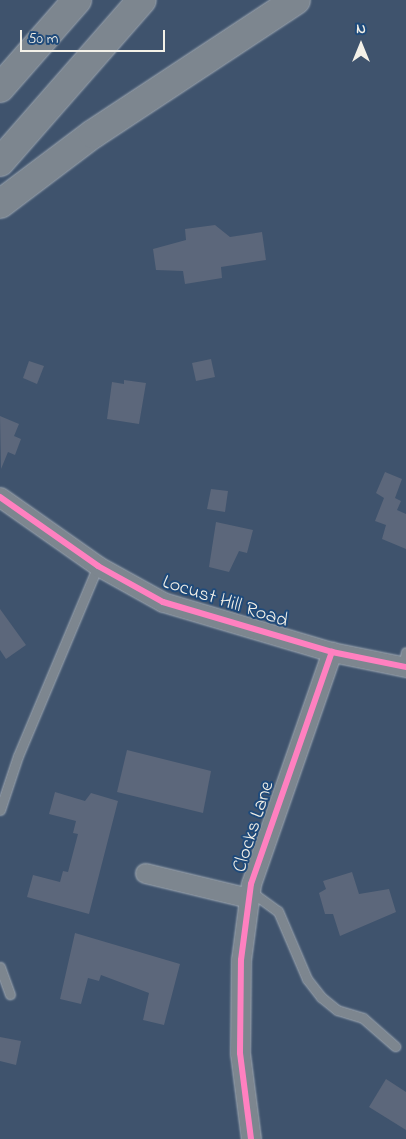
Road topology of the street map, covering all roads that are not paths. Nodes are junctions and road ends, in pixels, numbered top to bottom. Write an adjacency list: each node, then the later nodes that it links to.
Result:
1 (77, 0): 4 (highway)
2 (142, 0): 5 (highway)
3 (296, 0): 6 (highway)
4 (0, 88)
5 (0, 162)
6 (0, 204)
7 (0, 497): 8 (street, Locust Hill Road)
8 (98, 566): 9 (street, Locust Hill Road); 11 (lane)
9 (332, 652): 10 (street, Locust Hill Road); 13 (street, Clocks Lane)
10 (405, 662)
11 (0, 810)
12 (145, 872): 13 (street)
13 (250, 895): 16 (lane); 17 (street, Clocks Lane)
14 (0, 967): 15 (lane)
15 (10, 994)
16 (395, 1046)
17 (251, 1139)

